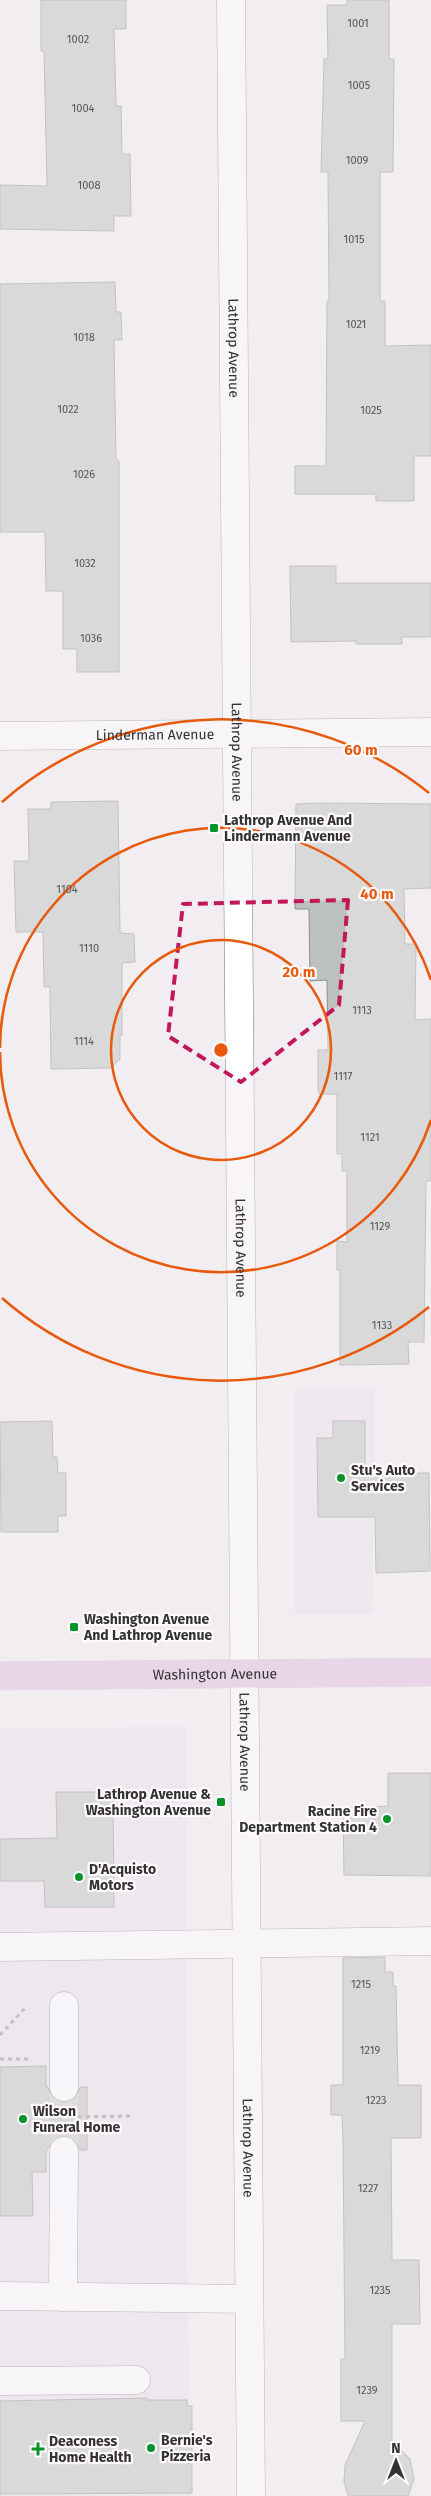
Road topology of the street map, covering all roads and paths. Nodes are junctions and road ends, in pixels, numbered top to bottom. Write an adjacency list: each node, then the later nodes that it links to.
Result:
1 (231, 0): 3 (street, Lathrop Avenue)
2 (431, 732): 3 (street, Linderman Avenue)
3 (237, 734): 4 (street, Linderman Avenue); 6 (street, Lathrop Avenue)
4 (0, 736)
5 (431, 1672): 6 (main road, Washington Avenue)
6 (245, 1673): 7 (main road, Washington Avenue); 9 (street, Lathrop Avenue)
7 (0, 1676)
8 (431, 1941): 9 (street)
9 (246, 1943): 10 (street); 20 (street, Lathrop Avenue)
10 (0, 1946)
11 (27, 2006): 13 (path)
12 (64, 2006): 14 (street)
13 (0, 2035)
14 (64, 2087)
15 (131, 2116): 16 (path)
16 (73, 2118)
17 (64, 2151): 19 (street)
18 (0, 2296): 19 (street)
19 (63, 2297): 20 (street)
20 (249, 2299): 23 (street, Lathrop Avenue)
21 (136, 2380): 22 (street)
22 (0, 2381)
23 (250, 2496)

